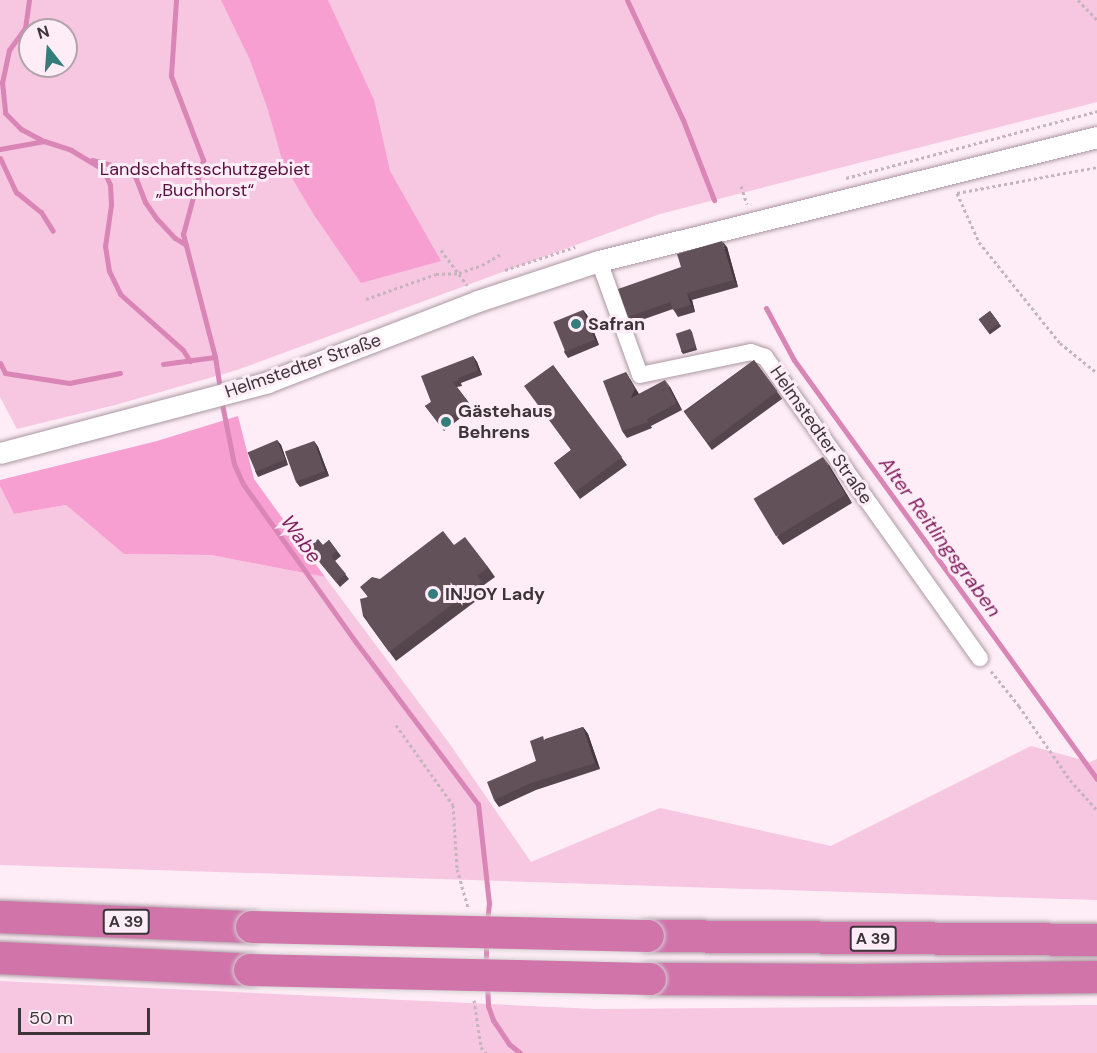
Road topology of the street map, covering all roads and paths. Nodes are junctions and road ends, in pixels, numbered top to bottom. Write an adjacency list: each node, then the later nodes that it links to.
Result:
1 (1078, 0): 2 (path)
2 (1097, 20)
3 (1097, 137): 9 (street, Helmstedter Straße)
4 (1097, 167): 5 (path)
5 (957, 194): 6 (path); 12 (path)
6 (946, 196)
7 (441, 250): 10 (path)
8 (501, 254): 10 (path)
9 (599, 261): 13 (street, Helmstedter Straße); 14 (street, Helmstedter Straße)
10 (459, 273): 11 (path)
11 (366, 299)
12 (1097, 373)
13 (0, 453)
14 (980, 658): 16 (path)
15 (396, 725): 17 (path)
16 (1097, 810)
17 (468, 910)
18 (0, 917): 19 (highway, A 39, bridge)
19 (1097, 940)
20 (0, 958): 21 (highway, bridge)
21 (1097, 977)
22 (474, 998): 23 (path)
23 (486, 1053)

